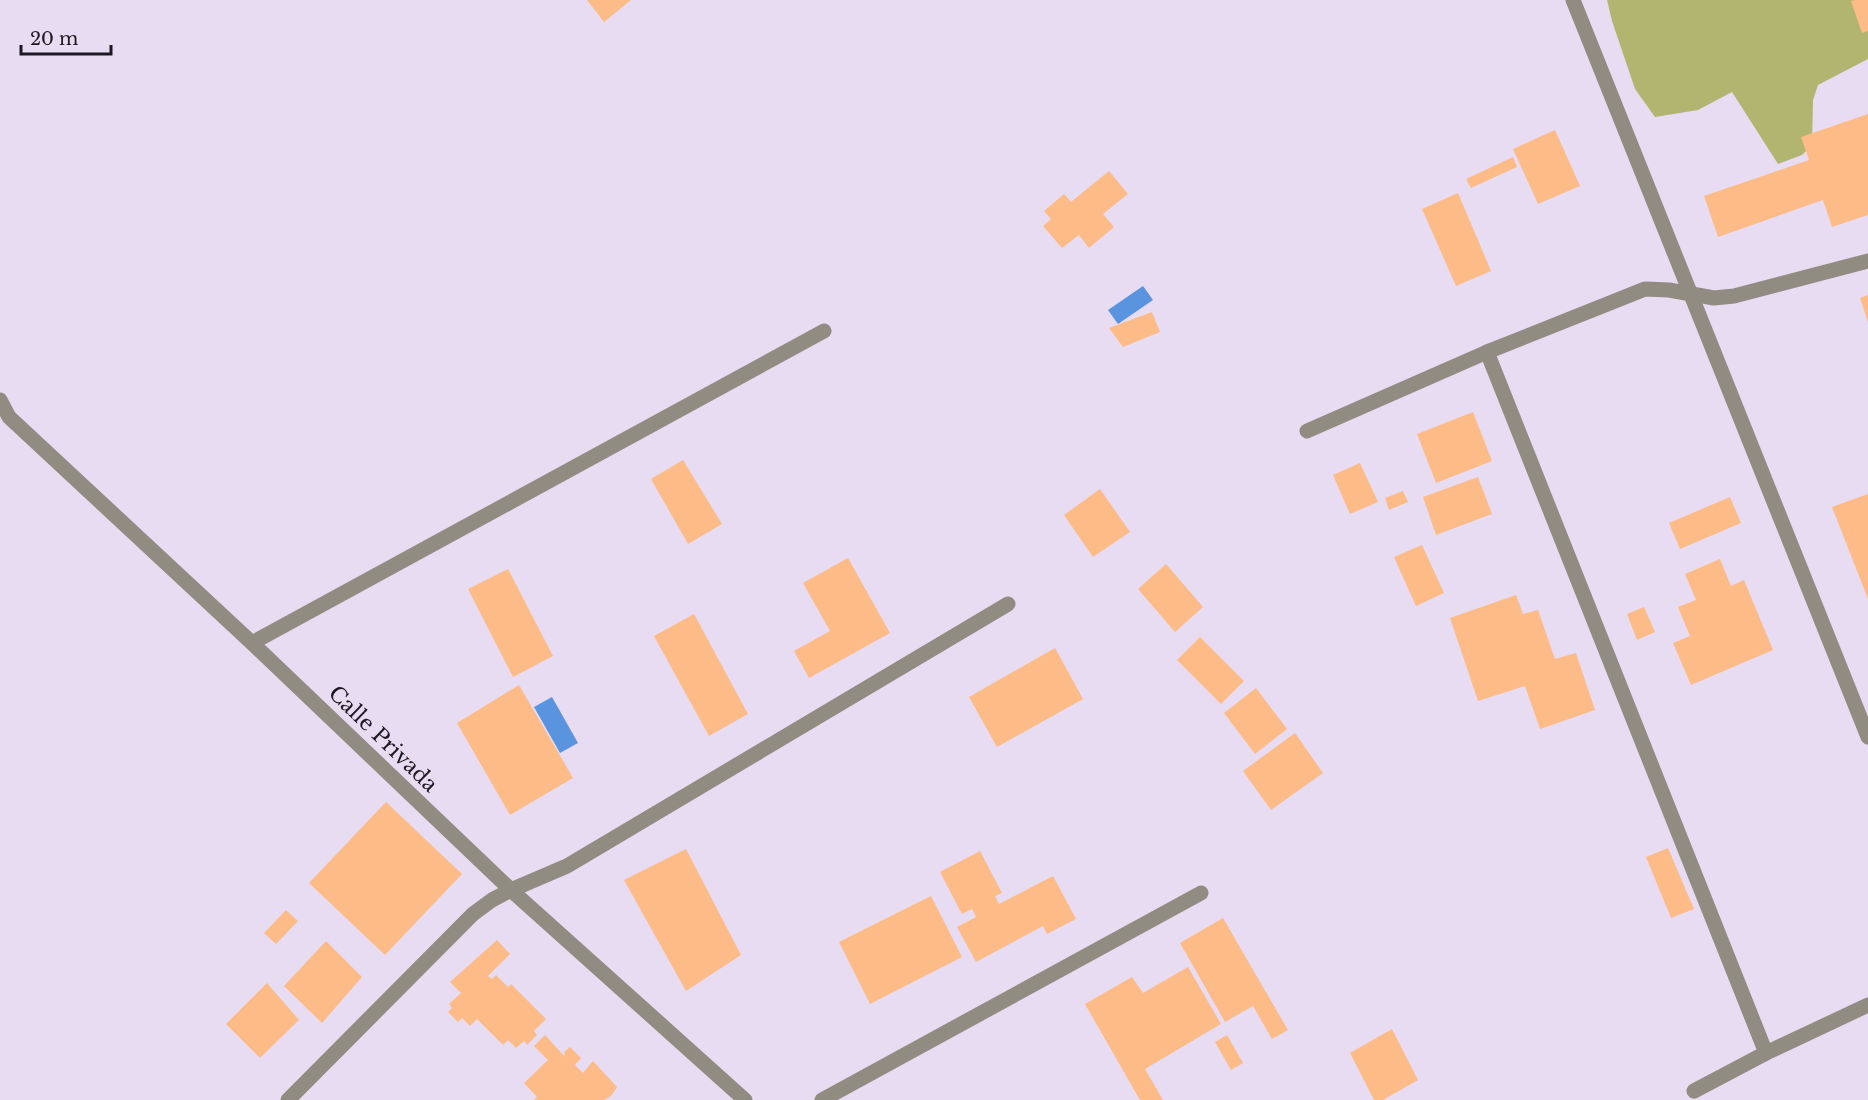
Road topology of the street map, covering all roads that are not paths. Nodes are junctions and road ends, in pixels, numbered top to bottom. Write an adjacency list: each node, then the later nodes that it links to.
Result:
1 (1573, 0): 3 (street)
2 (1868, 261): 3 (street)
3 (1692, 295): 5 (street); 10 (street)
4 (824, 331): 9 (street)
5 (1488, 351): 7 (street); 14 (street)
6 (0, 400): 9 (street, Calle Privada)
7 (1307, 431)
8 (1008, 604): 11 (street)
9 (252, 643): 11 (street, Calle Privada)
10 (1868, 737)
11 (512, 890): 16 (street); 17 (street, Calle Privada)
12 (1201, 894): 18 (street)
13 (1868, 1005): 14 (street)
14 (1766, 1053): 15 (street)
15 (1694, 1091)
16 (288, 1100)
17 (745, 1100)
18 (822, 1100)

